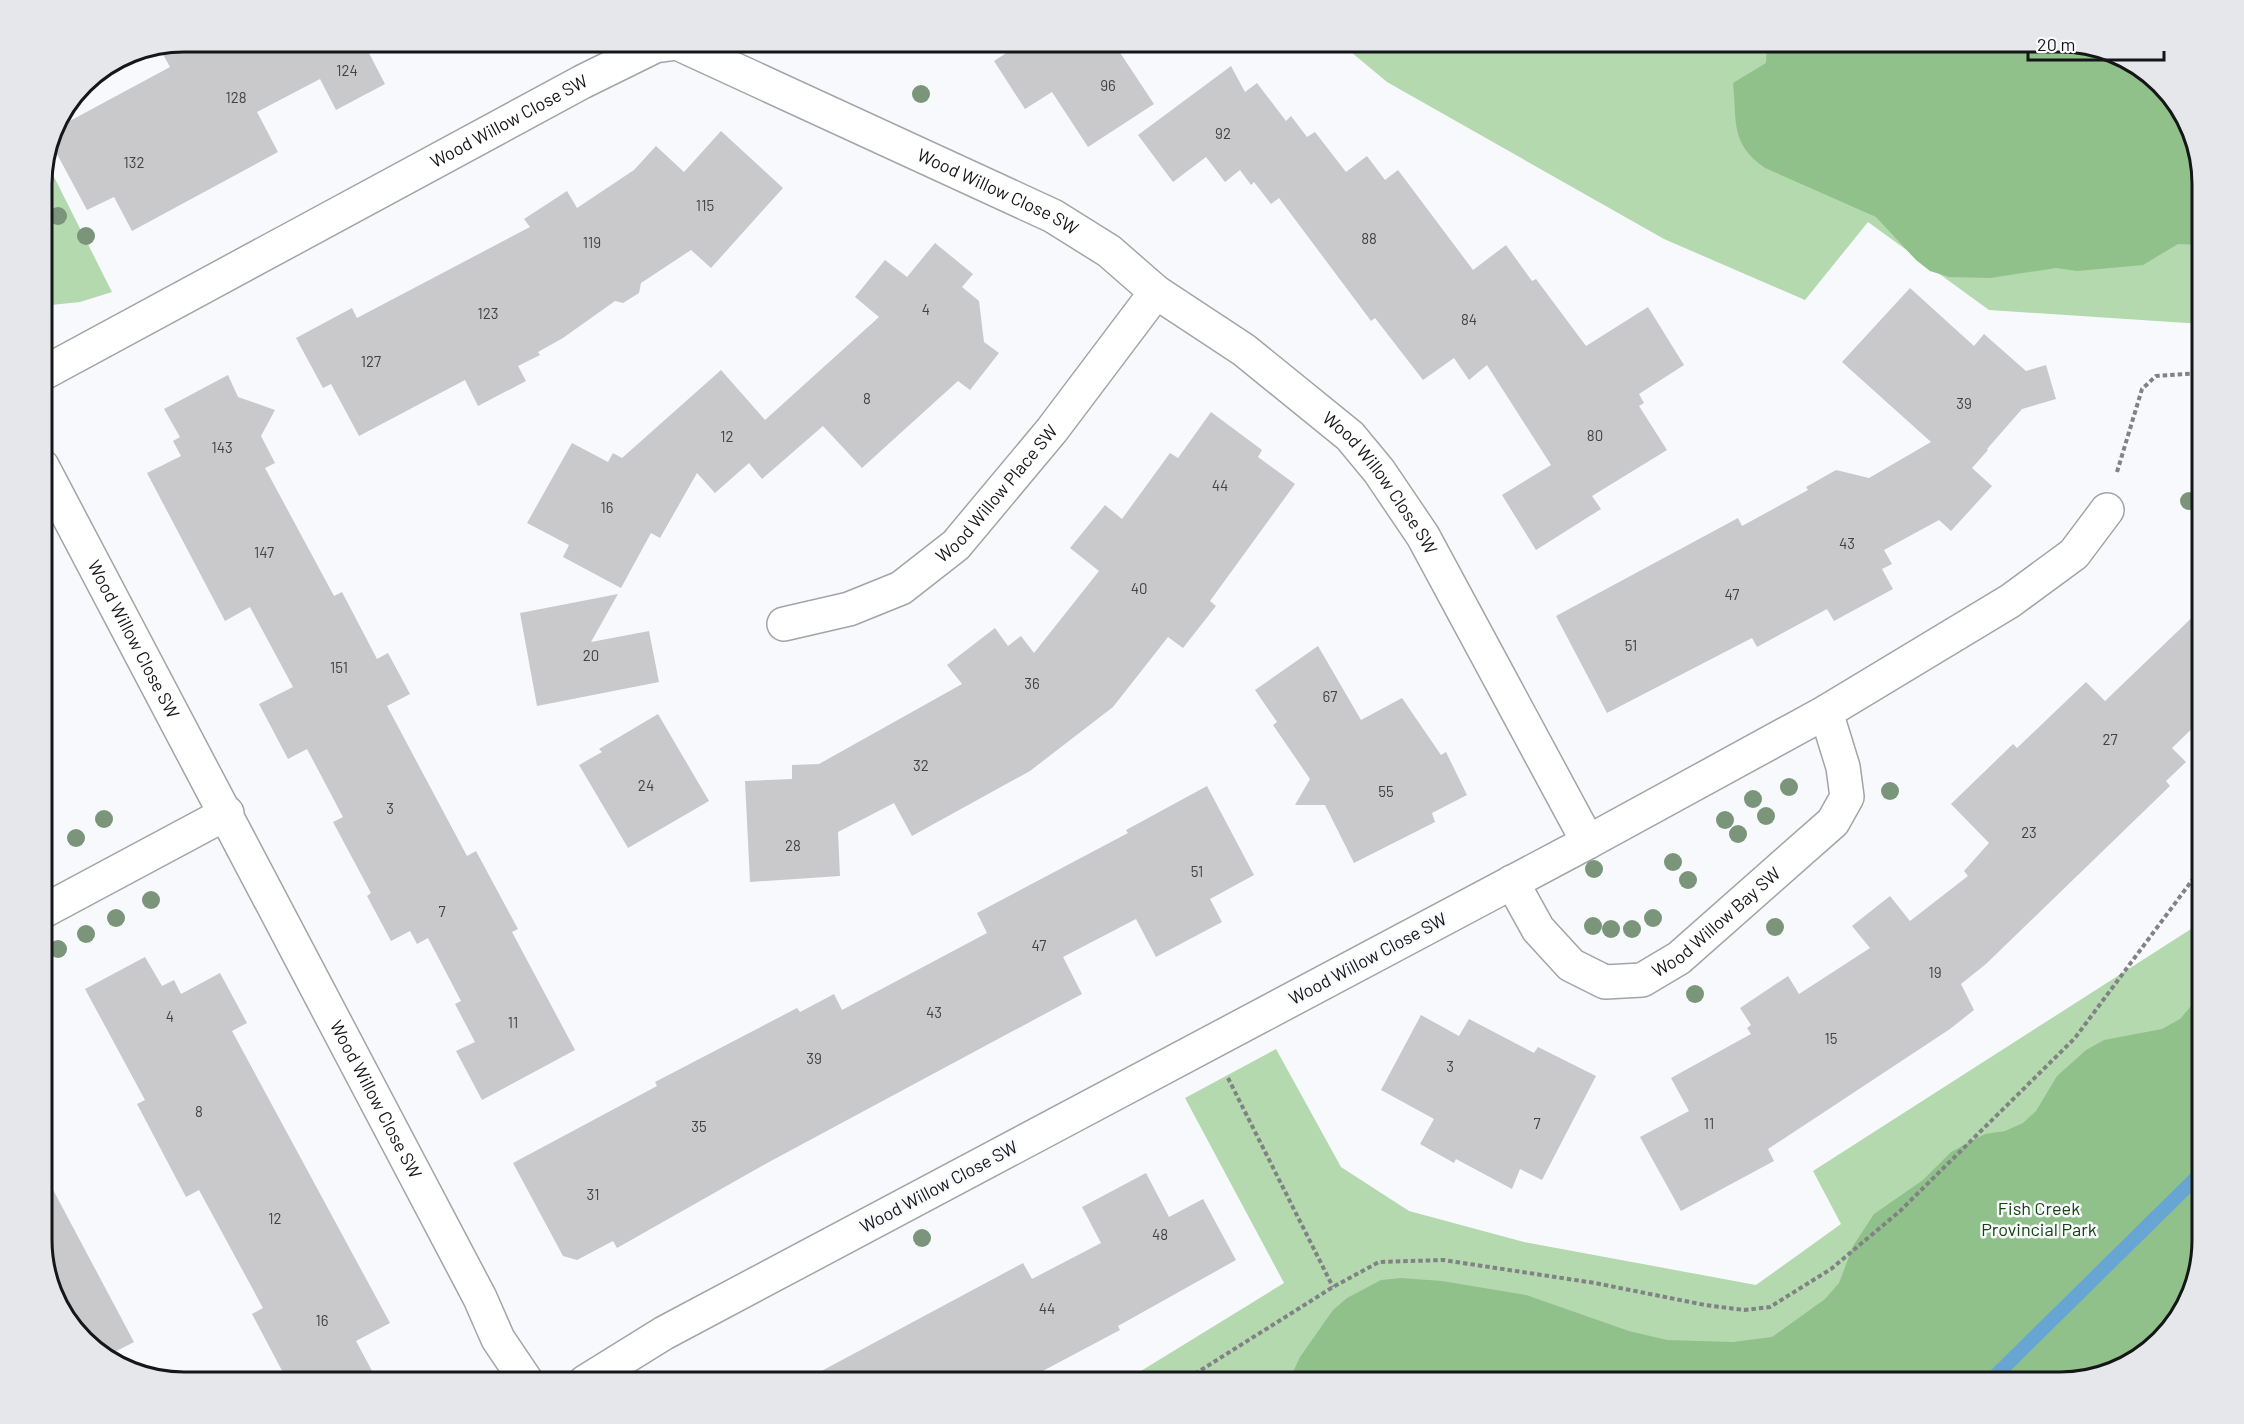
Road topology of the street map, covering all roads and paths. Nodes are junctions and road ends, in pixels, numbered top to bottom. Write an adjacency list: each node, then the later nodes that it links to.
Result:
1 (641, 53): 4 (street, Wood Willow Close SW)
2 (703, 53): 3 (street, Wood Willow Close SW)
3 (1156, 292): 8 (street, Wood Willow Place SW); 11 (street, Wood Willow Close SW)
4 (53, 368)
5 (2192, 373): 7 (path)
6 (53, 487): 10 (street, Wood Willow Close SW)
7 (2108, 510): 9 (street)
8 (784, 624)
9 (1826, 712): 11 (street); 13 (street, Wood Willow Bay SW)
10 (227, 813): 14 (street); 17 (street, Wood Willow Close SW)
11 (1588, 842): 13 (street, Wood Willow Close SW)
12 (2192, 880): 16 (path)
13 (1512, 882): 15 (street, Wood Willow Close SW)
14 (53, 906)
15 (1210, 1043): 16 (path); 18 (street, Wood Willow Close SW)
16 (1333, 1287): 19 (path)
17 (520, 1372)
18 (601, 1372)
19 (1198, 1372)

